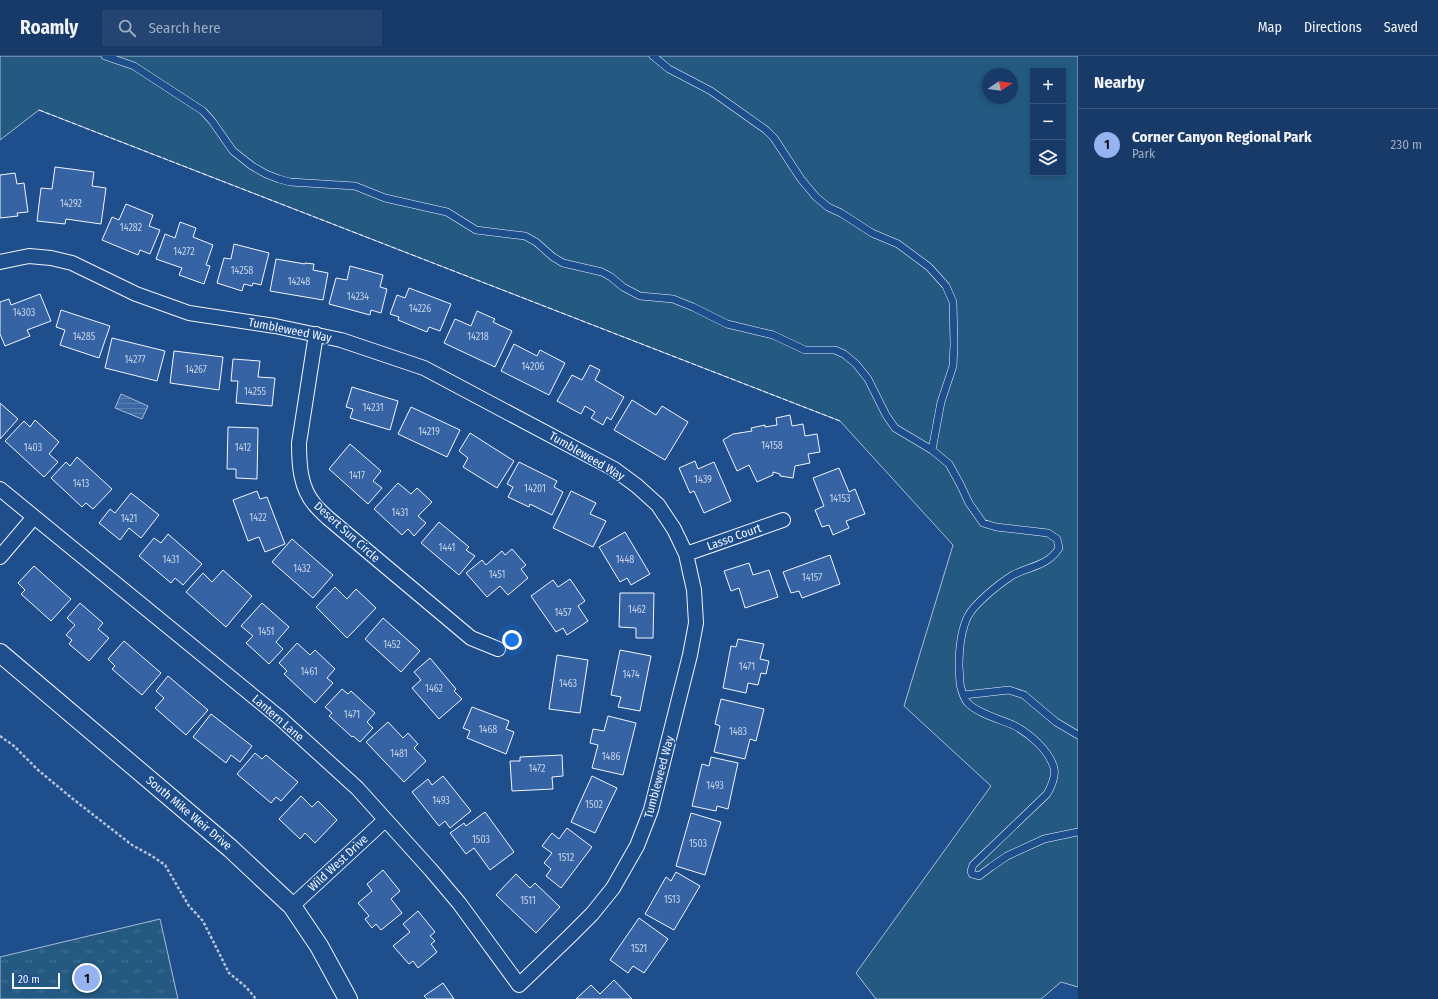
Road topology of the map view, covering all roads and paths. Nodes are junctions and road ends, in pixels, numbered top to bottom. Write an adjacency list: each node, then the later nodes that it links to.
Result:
1 (105, 56): 5 (lane)
2 (653, 56): 5 (lane)
3 (0, 262): 4 (street, Tumbleweed Way)
4 (316, 334): 9 (street, Tumbleweed Way); 11 (street, Desert Sun Circle)
5 (932, 450): 13 (lane)
6 (0, 489): 7 (street, Lantern Lane)
7 (34, 517): 10 (street); 16 (street, Lantern Lane)
8 (783, 520): 9 (street, Lasso Court)
9 (686, 554): 19 (street, Tumbleweed Way)
10 (0, 556)
11 (498, 649)
12 (0, 653): 18 (street, South Mike Weir Drive)
13 (964, 695): 14 (lane); 17 (lane)
14 (1078, 735)
15 (0, 736): 20 (path)
16 (385, 820): 18 (street, Wild West Drive); 19 (street, Lantern Lane)
17 (1078, 832)
18 (292, 906): 21 (street, South Mike Weir Drive)
19 (519, 985)
20 (256, 999)
21 (348, 999)

